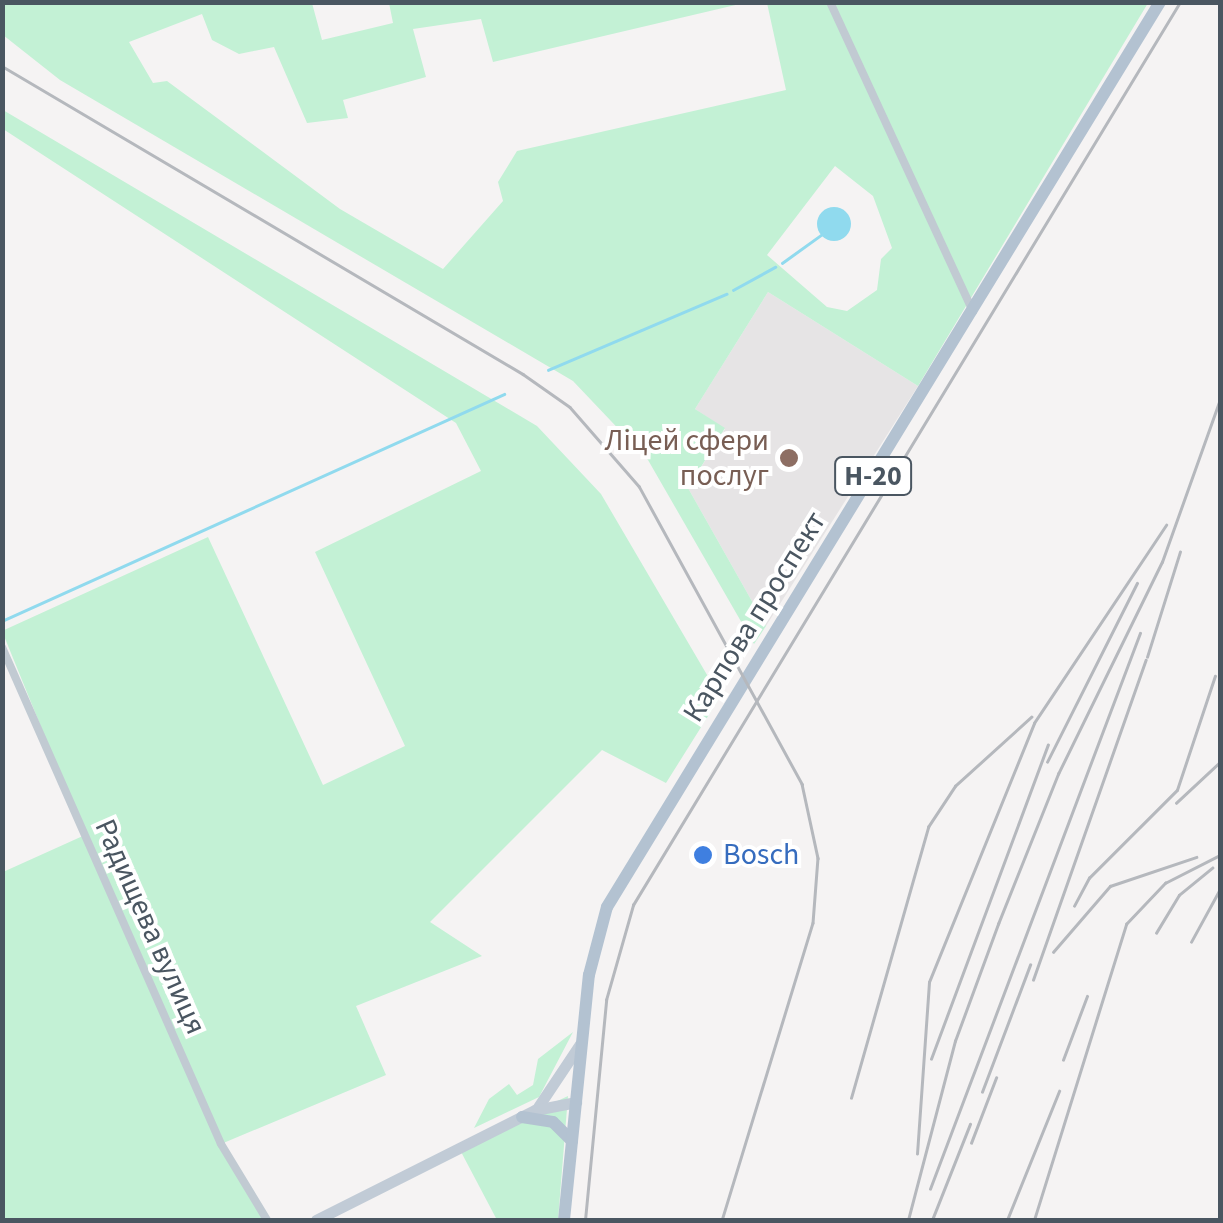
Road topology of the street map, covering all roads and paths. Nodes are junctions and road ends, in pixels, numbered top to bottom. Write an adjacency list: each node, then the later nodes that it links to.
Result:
1 (830, 2): 3 (street)
2 (1160, 2): 3 (main road, Карпова проспект / Н-20)
3 (974, 314): 5 (main road, Карпова проспект / Н-20)
4 (2, 647): 9 (street, Радищева вулиця)
5 (582, 1040): 6 (main road, Карпова проспект); 7 (main road)
6 (576, 1102): 7 (main road); 8 (main road, Карпова проспект)
7 (529, 1113): 8 (main road); 10 (main road)
8 (572, 1140): 11 (main road, Карпова проспект)
9 (267, 1220)
10 (316, 1220)
11 (564, 1220)

